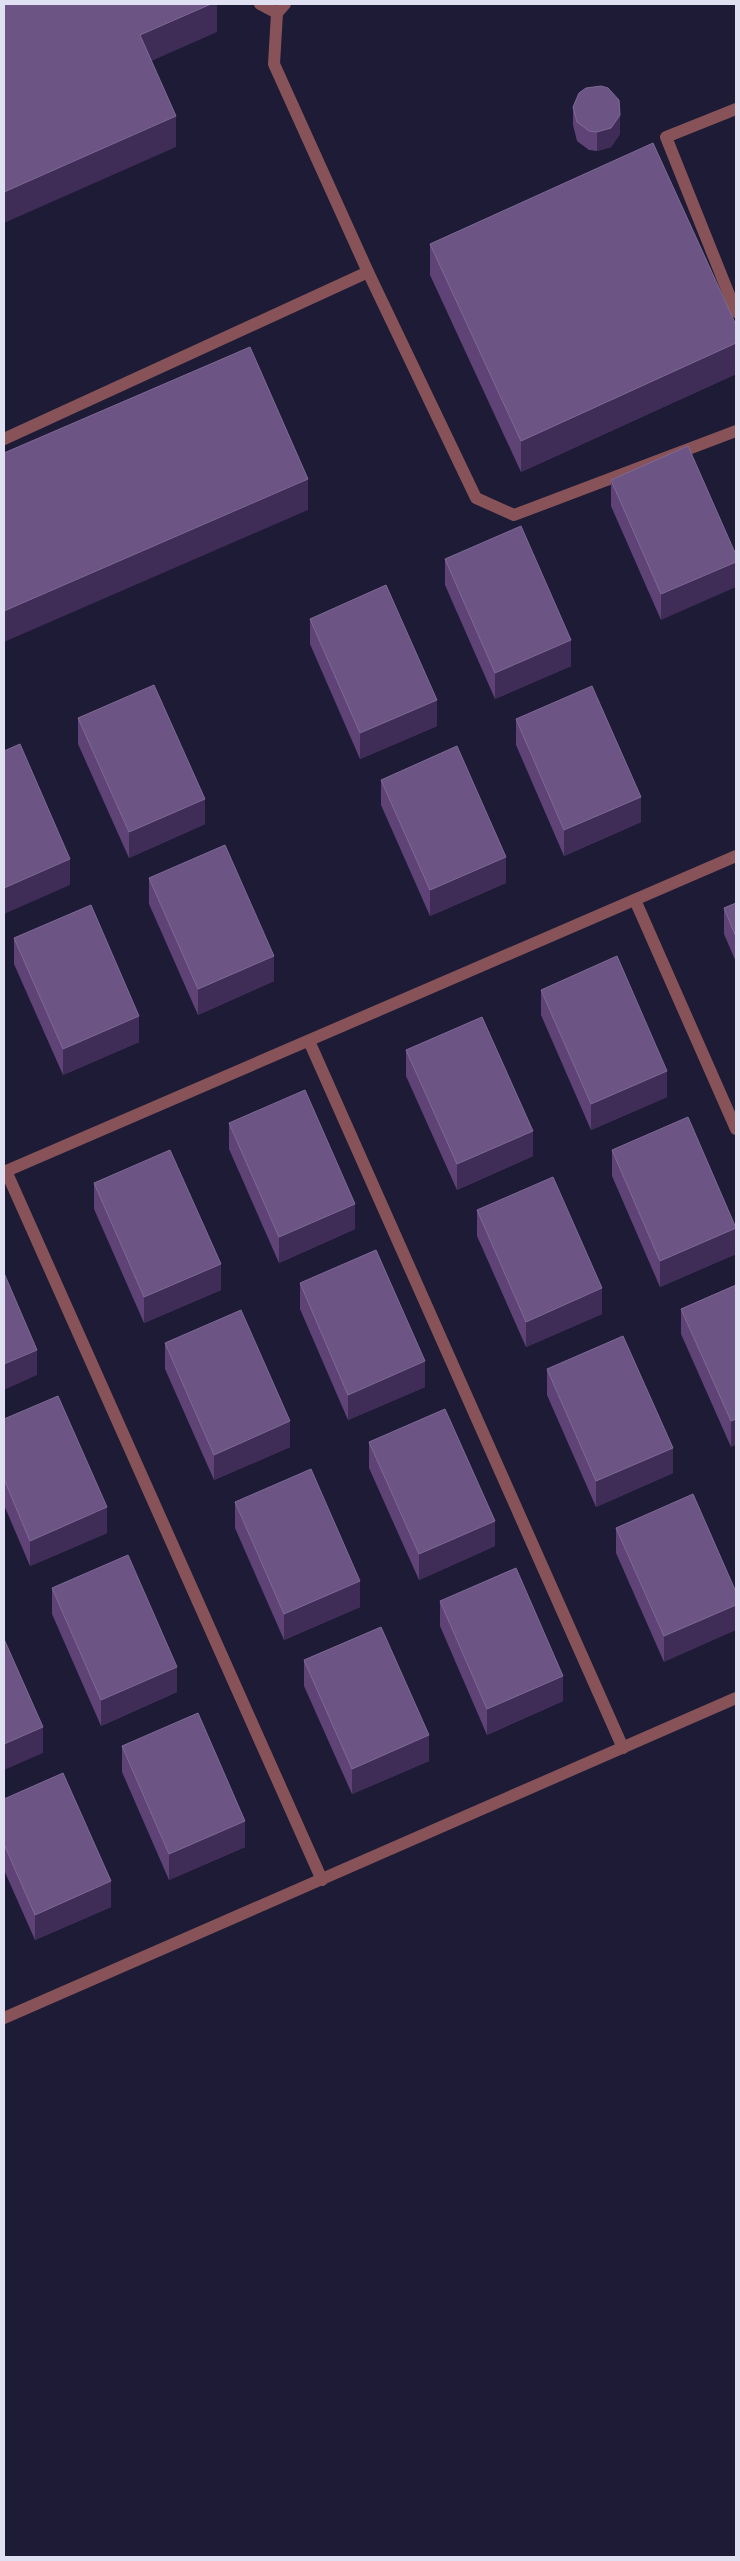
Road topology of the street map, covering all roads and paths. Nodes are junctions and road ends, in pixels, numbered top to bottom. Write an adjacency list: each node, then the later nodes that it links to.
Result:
1 (260, 4): 2 (street)
2 (281, 8): 4 (street)
3 (736, 109): 5 (street)
4 (368, 272): 6 (street); 7 (street)
5 (736, 312)
6 (736, 431)
7 (4, 439)
8 (736, 856): 9 (street)
9 (635, 900): 10 (street); 11 (street)
10 (309, 1041): 12 (street); 14 (street)
11 (736, 1129)
12 (5, 1172): 15 (street)
13 (736, 1698): 14 (street)
14 (624, 1748): 15 (street)
15 (322, 1880): 16 (street)
16 (4, 2018)

